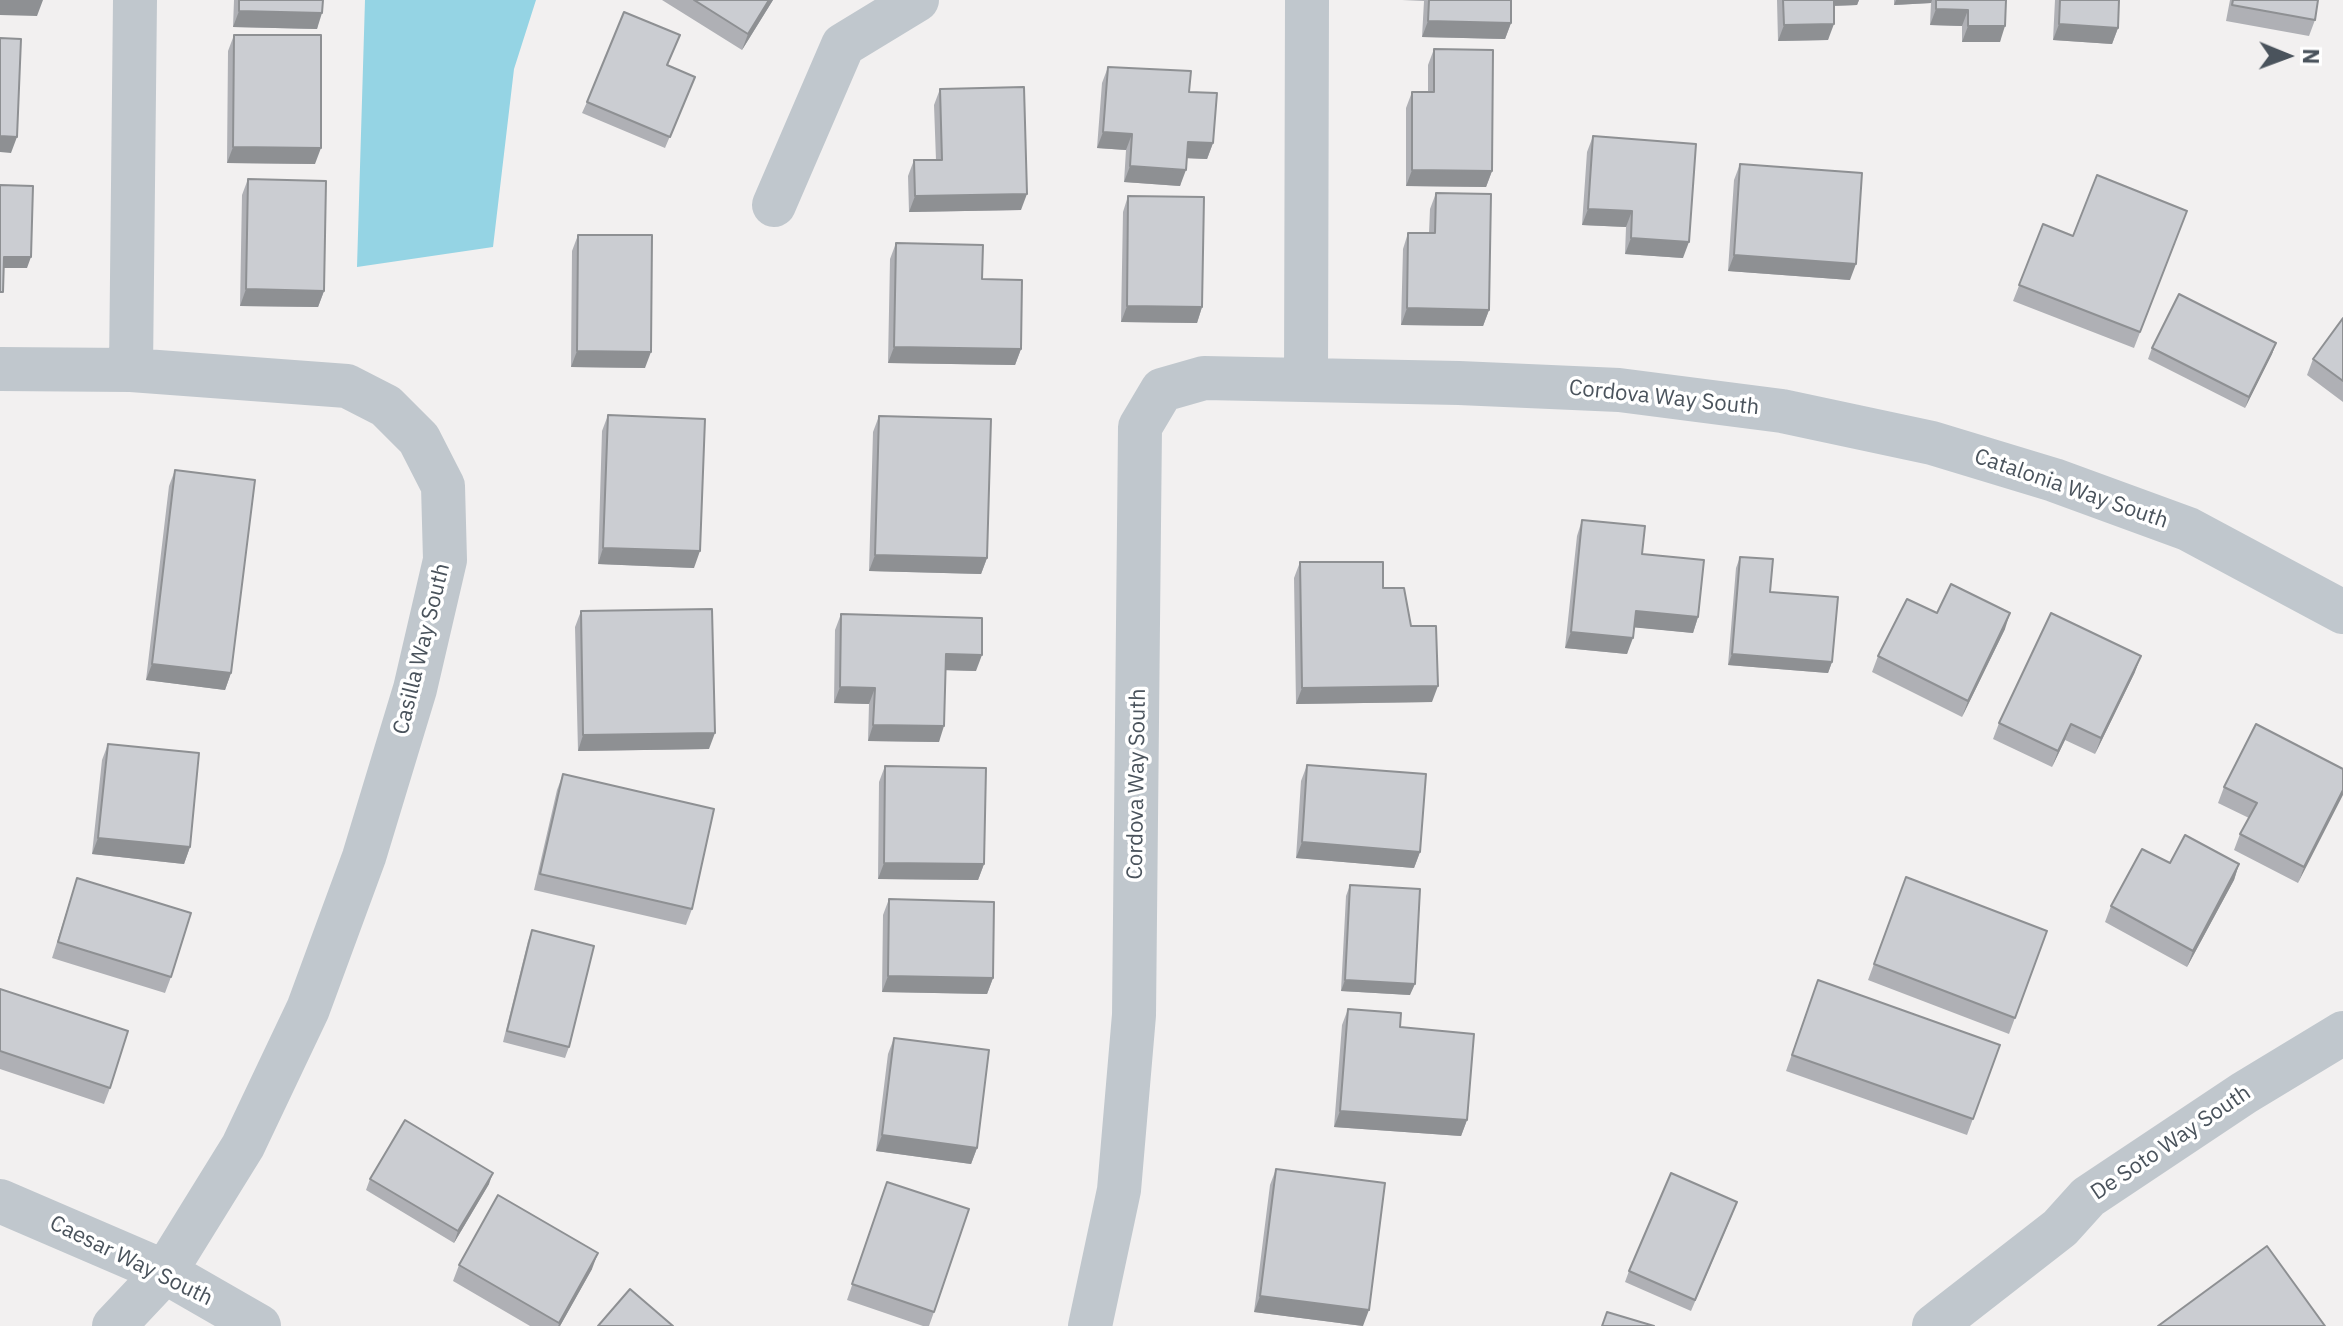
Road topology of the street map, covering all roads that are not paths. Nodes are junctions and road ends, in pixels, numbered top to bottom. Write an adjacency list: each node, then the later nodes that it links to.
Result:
1 (135, 0): 6 (street)
2 (917, 0): 4 (street)
3 (1307, 0): 7 (street)
4 (774, 205)
5 (0, 369): 6 (street, Casilla Way South)
6 (131, 370): 12 (street, Casilla Way South)
7 (1306, 379): 8 (street, Cordova Way South); 15 (street, Cordova Way South)
8 (1782, 411): 9 (street, Catalonia Way South)
9 (2343, 612)
10 (2343, 1033): 16 (street, De Soto Way South)
11 (0, 1201): 12 (street, Caesar Way South)
12 (165, 1272): 13 (street, Casilla Way South); 14 (street, Caesar Way South)
13 (114, 1326)
14 (259, 1326)
15 (1090, 1326)
16 (1934, 1326)

